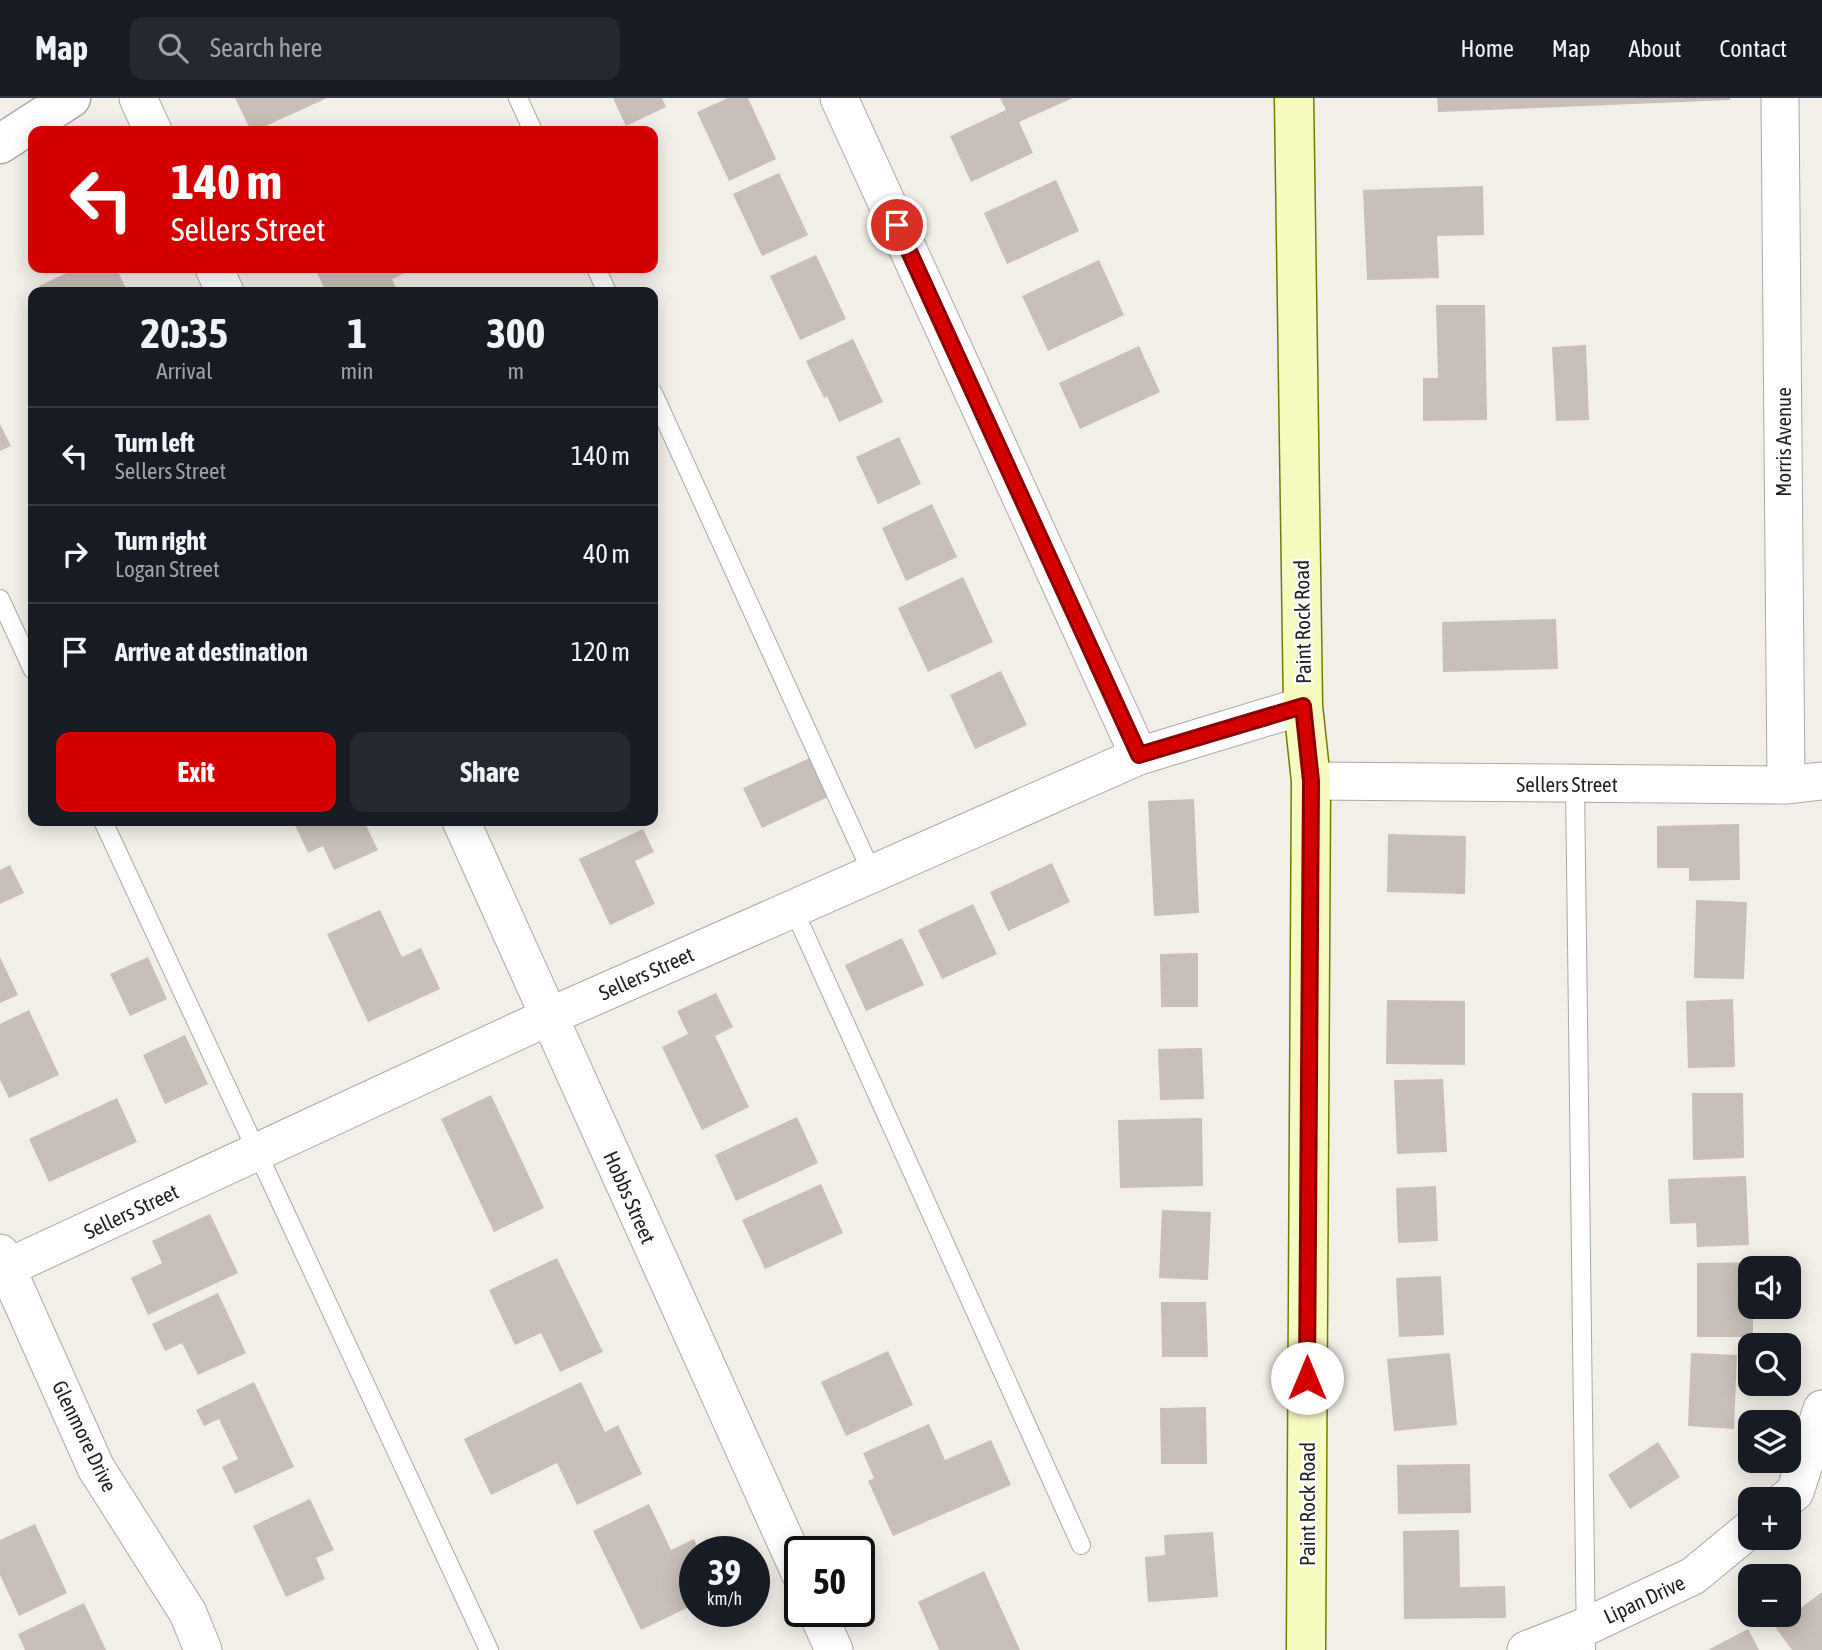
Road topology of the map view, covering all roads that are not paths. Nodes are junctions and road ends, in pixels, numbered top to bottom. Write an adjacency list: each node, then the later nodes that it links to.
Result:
1 (71, 98): 9 (street)
2 (138, 98): 7 (street)
3 (518, 98): 8 (lane)
4 (839, 98): 14 (street)
5 (1294, 98): 13 (main road, Paint Rock Road)
6 (1780, 98): 18 (street, Morris Avenue)
7 (151, 126)
8 (531, 126)
9 (0, 144)
10 (658, 404): 21 (lane)
11 (0, 599): 12 (lane)
12 (28, 659)
13 (1303, 706): 14 (street, Sellers Street); 15 (main road, Paint Rock Road)
14 (1139, 755): 21 (street, Sellers Street)
15 (1311, 781): 17 (street, Sellers Street); 36 (main road, Paint Rock Road)
16 (1822, 781): 18 (street, Sellers Street)
17 (1575, 784): 18 (street, Sellers Street); 32 (lane)
18 (1786, 785)
19 (105, 826): 24 (lane)
20 (463, 826): 23 (street, Hobbs Street)
21 (872, 873): 22 (street, Sellers Street)
22 (793, 908): 23 (street, Sellers Street); 30 (lane)
23 (548, 1017): 24 (street, Sellers Street); 28 (street, Hobbs Street)
24 (258, 1152): 25 (street, Sellers Street); 34 (lane)
25 (3, 1264): 33 (street, Glenmore Drive)
26 (1822, 1409): 27 (street)
27 (1797, 1487)
28 (784, 1538)
29 (1738, 1539): 32 (street, Lipan Drive)
30 (1081, 1545)
31 (824, 1627): 35 (street)
32 (1586, 1638): 37 (street, Lipan Drive)
33 (203, 1650)
34 (489, 1650)
35 (834, 1650)
36 (1306, 1650)
37 (1526, 1650)

